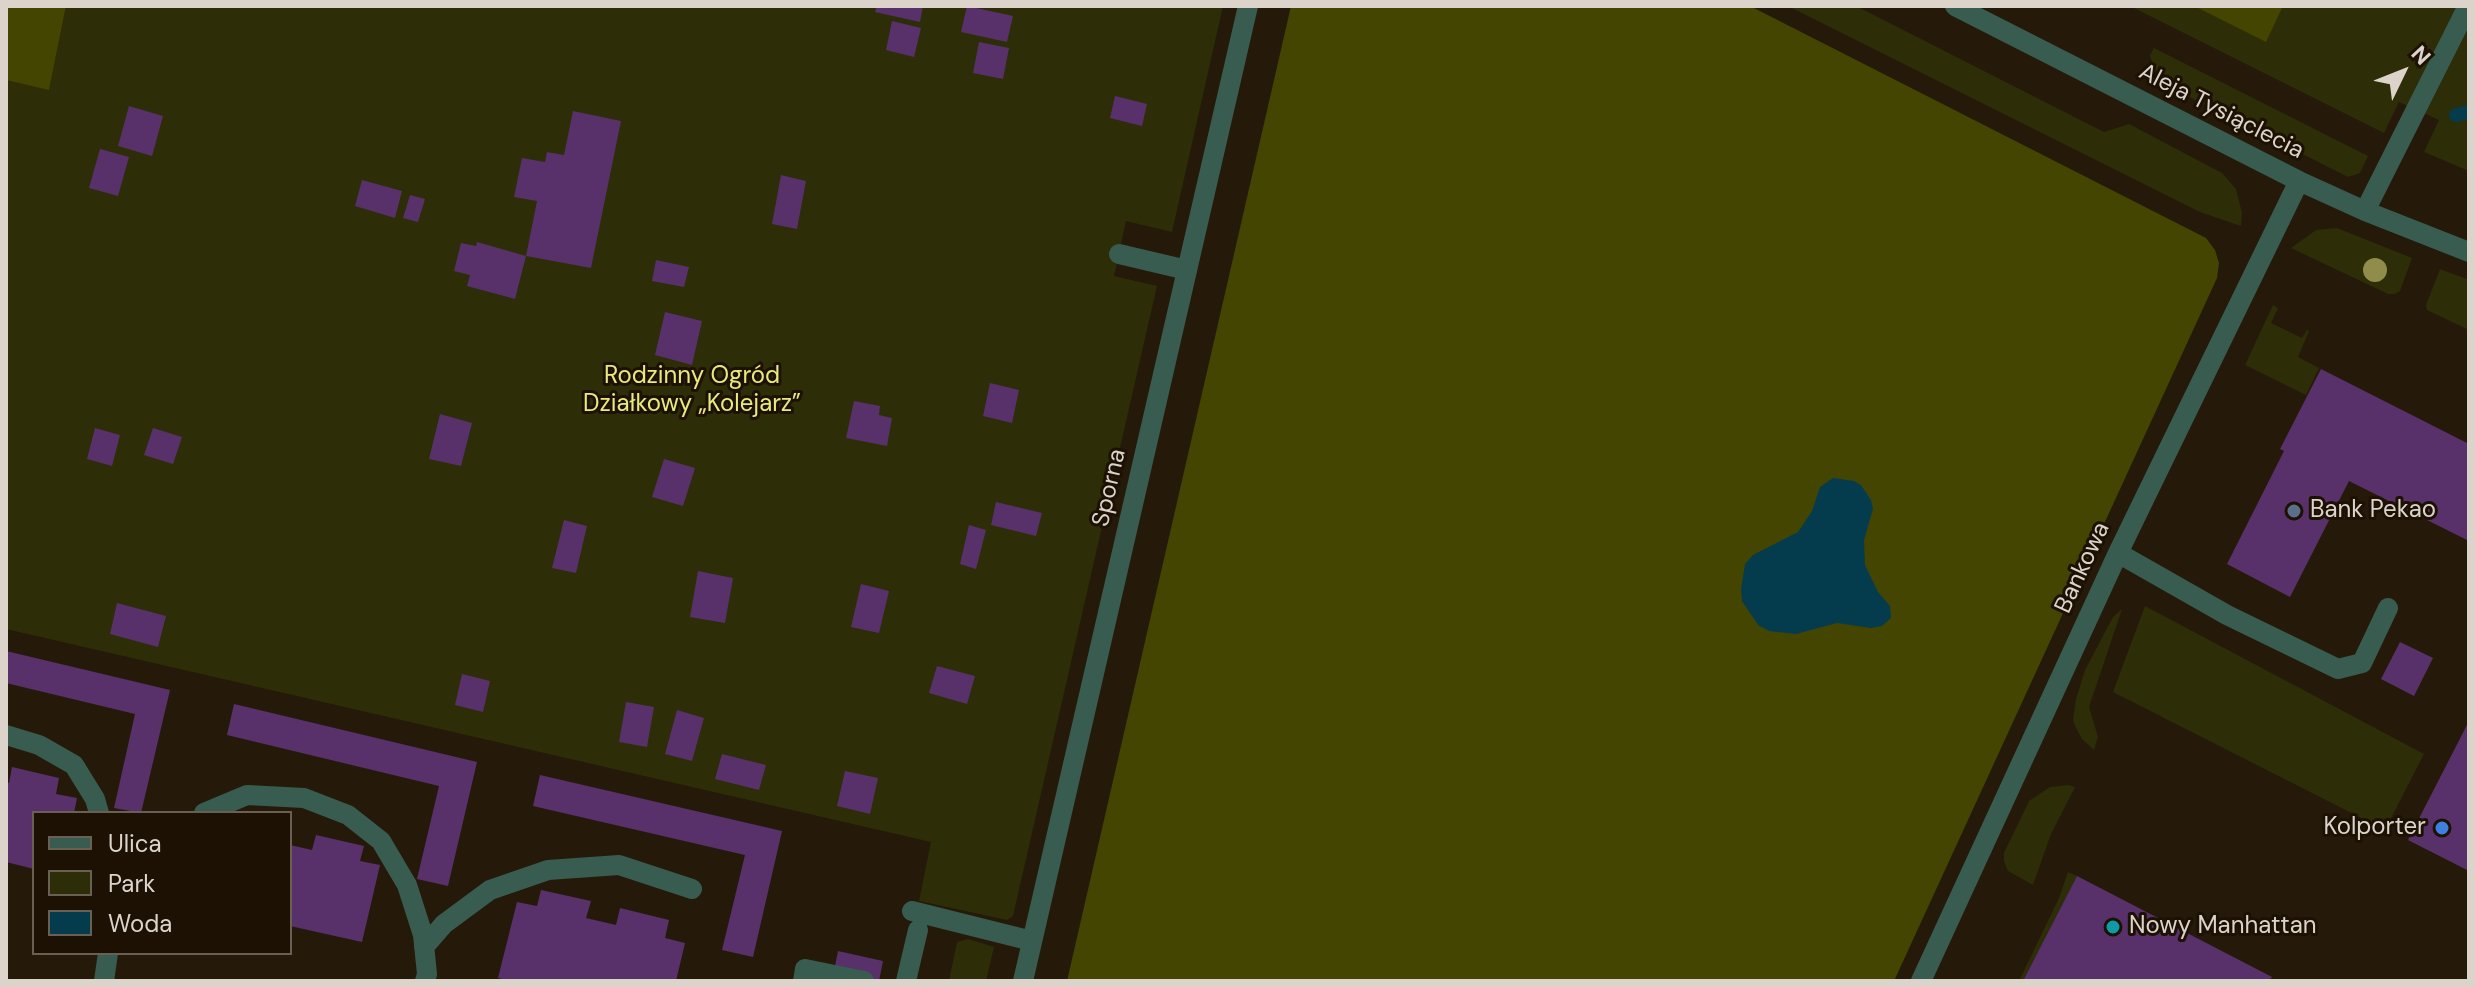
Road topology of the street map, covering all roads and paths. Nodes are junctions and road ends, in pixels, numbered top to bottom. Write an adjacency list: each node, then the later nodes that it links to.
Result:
1 (1248, 6): 8 (street, Sporna)
2 (1955, 6): 4 (street, Aleja Tysiąclecia)
3 (2468, 6): 5 (street)
4 (2299, 181): 5 (street, Aleja Tysiąclecia); 9 (street, Bankowa)
5 (2365, 211): 6 (street, Aleja Tysiąclecia)
6 (2469, 252)
7 (1119, 254): 8 (street)
8 (1187, 270): 15 (street, Sporna)
9 (2118, 553): 10 (street); 24 (street, Bankowa)
10 (2388, 608)
11 (6, 735): 12 (street)
12 (98, 811)
13 (209, 811): 16 (street)
14 (692, 889): 16 (street)
15 (1032, 941): 22 (street); 23 (street, Sporna)
16 (424, 947): 19 (street)
17 (108, 955): 18 (street)
18 (104, 981)
19 (425, 981)
20 (803, 981): 21 (street)
21 (864, 981)
22 (906, 981)
23 (1023, 981)
24 (1921, 981)

